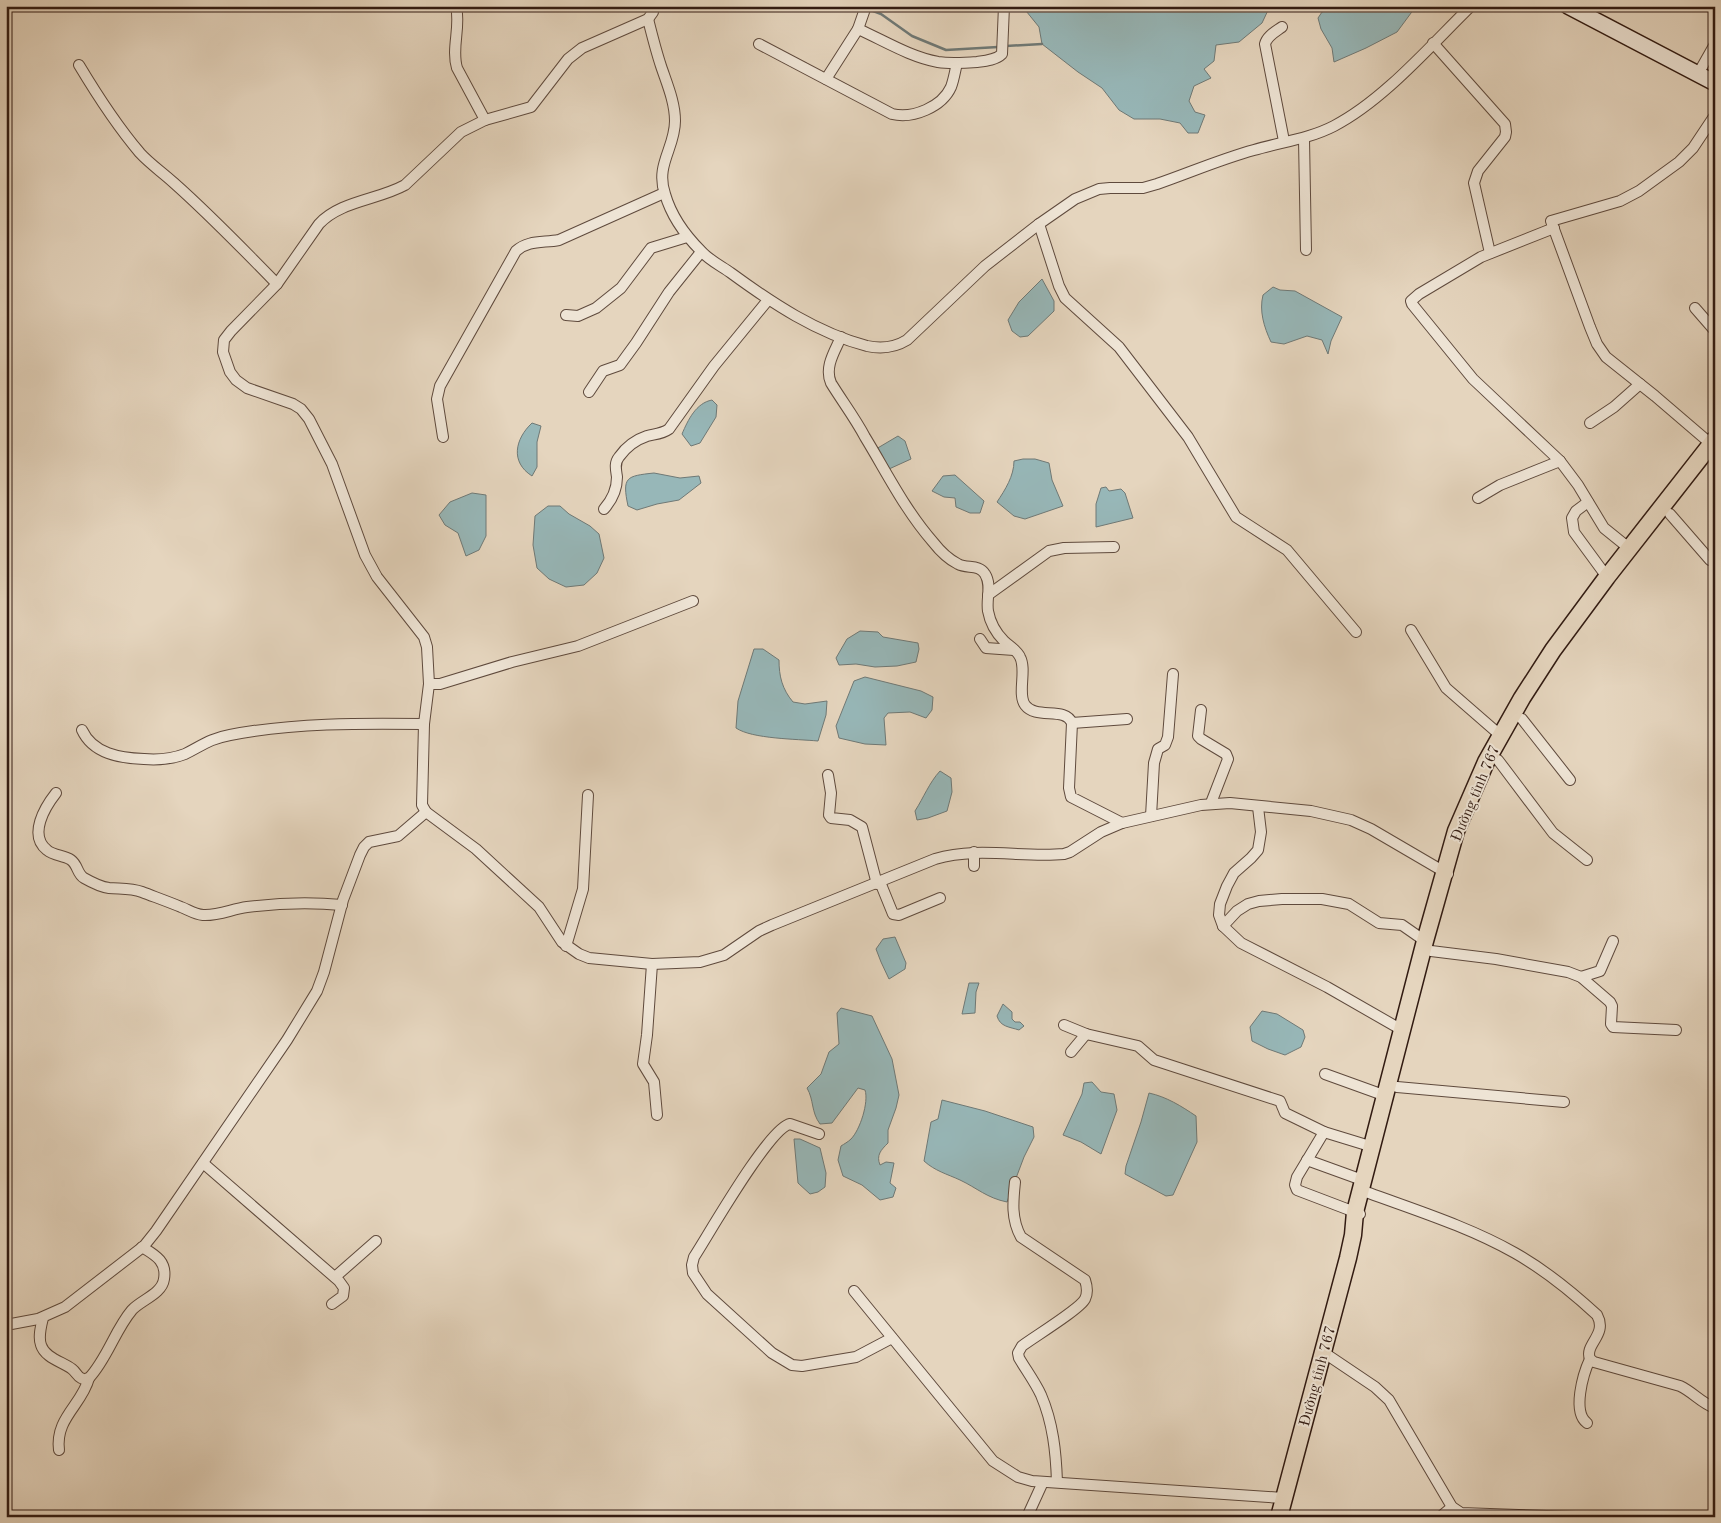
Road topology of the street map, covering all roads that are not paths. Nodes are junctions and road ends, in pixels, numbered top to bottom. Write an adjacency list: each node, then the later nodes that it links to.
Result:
1 (456, 6): 19 (street)
2 (654, 6): 7 (street)
3 (1004, 6): 13 (street)
4 (1471, 6): 10 (street)
5 (1568, 6): 15 (street)
6 (866, 8): 9 (street)
7 (648, 19): 19 (street); 22 (street)
8 (1282, 27): 21 (street)
9 (858, 29): 13 (street); 16 (street)
10 (1433, 43): 20 (street); 28 (street)
11 (758, 44): 16 (street)
12 (1715, 44): 15 (street)
13 (957, 63): 16 (street)
14 (79, 65): 29 (street)
15 (1698, 74): 17 (street)
16 (826, 79)
17 (1715, 83)
18 (1715, 115): 24 (street)
19 (485, 120): 29 (street)
20 (1304, 138): 21 (street); 26 (street)
21 (1284, 142): 23 (street)
22 (664, 193): 25 (street); 38 (street)
23 (1039, 224): 34 (street); 52 (street)
24 (1554, 228): 28 (street); 35 (street)
25 (688, 236): 27 (street); 32 (street)
26 (1306, 250)
27 (702, 252): 30 (street); 36 (street)
28 (1490, 253): 40 (street)
29 (277, 284): 56 (street)
30 (768, 300): 34 (street); 43 (street)
31 (1695, 308): 33 (street)
32 (566, 315)
33 (1715, 331)
34 (842, 337): 49 (street)
35 (1640, 384): 37 (street); 39 (street)
36 (589, 392)
37 (1590, 423)
38 (443, 437)
39 (1713, 446): 44 (main road, Đường tỉnh 767); 46 (main road, Đường tỉnh 767)
40 (1560, 461): 41 (street); 42 (street)
41 (1478, 498)
42 (1588, 502): 46 (street); 48 (street)
43 (604, 509)
44 (1670, 514): 47 (street); 58 (main road, Đường tỉnh 767)
45 (1114, 547): 49 (street)
46 (1630, 549): 48 (main road, Đường tỉnh 767)
47 (1710, 560)
48 (1607, 577): 63 (main road, Đường tỉnh 767)
49 (988, 595): 54 (street)
50 (693, 602): 56 (street)
51 (1411, 630): 63 (street)
52 (1356, 632)
53 (980, 639): 54 (street)
54 (1014, 650): 60 (street)
55 (1173, 674): 72 (street)
56 (429, 684): 61 (street)
57 (1201, 710): 69 (street)
58 (1522, 718): 64 (main road, Đường tỉnh 767); 66 (street)
59 (1127, 719): 60 (street)
60 (1072, 723): 73 (street)
61 (424, 724): 62 (street); 71 (street)
62 (82, 730)
63 (1500, 735): 77 (main road, Đường tỉnh 767)
64 (1498, 760): 75 (street); 77 (main road, Đường tỉnh 767)
65 (828, 776): 78 (street)
66 (1570, 780)
67 (56, 793): 80 (street)
68 (588, 795): 83 (street)
69 (1211, 803): 70 (street); 72 (street)
70 (1258, 807): 77 (street); 81 (street)
71 (426, 812): 80 (street); 83 (street)
72 (1151, 816): 73 (street)
73 (1122, 823): 74 (street)
74 (974, 852): 76 (street); 78 (street)
75 (1587, 860)
76 (974, 866)
77 (1448, 874): 84 (main road, Đường tỉnh 767)
78 (879, 883): 79 (street); 85 (street)
79 (940, 898)
80 (342, 905): 100 (street)
81 (1223, 926): 84 (street); 88 (street)
82 (1613, 941): 86 (street)
83 (566, 946): 85 (street)
84 (1428, 946): 86 (street); 88 (main road, Đường tỉnh 767); 93 (main road, Đường tỉnh 767)
85 (652, 964): 95 (street)
86 (1580, 977): 89 (street)
87 (1064, 1025): 90 (street)
88 (1402, 1030): 93 (main road, Đường tỉnh 767)
89 (1676, 1030)
90 (1086, 1034): 91 (street); 96 (street)
91 (1071, 1052)
92 (1325, 1074): 93 (street)
93 (1392, 1092): 94 (street); 98 (main road, Đường tỉnh 767); 102 (main road, Đường tỉnh 767)
94 (1564, 1102)
95 (657, 1115)
96 (1324, 1132): 98 (street); 99 (street)
97 (820, 1134): 111 (street)
98 (1373, 1147): 102 (main road, Đường tỉnh 767)
99 (1307, 1160): 102 (street); 103 (street)
100 (203, 1164): 105 (street); 106 (street)
101 (1015, 1182): 119 (street)
102 (1367, 1187): 103 (main road, Đường tỉnh 767); 113 (street)
103 (1359, 1213): 112 (main road, Đường tỉnh 767)
104 (376, 1241): 106 (street)
105 (142, 1247): 109 (street); 114 (street)
106 (336, 1277): 108 (street)
107 (854, 1292): 111 (street)
108 (332, 1304)
109 (43, 1318): 110 (street); 114 (street)
110 (6, 1325)
111 (892, 1338): 118 (street)
112 (1323, 1352): 120 (main road, Đường tỉnh 767); 121 (street)
113 (1590, 1359): 115 (street); 116 (street)
114 (88, 1378): 117 (street)
115 (1715, 1408)
116 (1587, 1424)
117 (59, 1450)
118 (1043, 1482): 119 (street); 123 (street)
119 (1057, 1482): 120 (street)
120 (1283, 1498): 124 (main road, Đường tỉnh 767)
121 (1450, 1511): 122 (street); 125 (street)
122 (1525, 1515): 126 (street)
123 (1027, 1517)
124 (1279, 1517)
125 (1440, 1517)
126 (1576, 1517)

